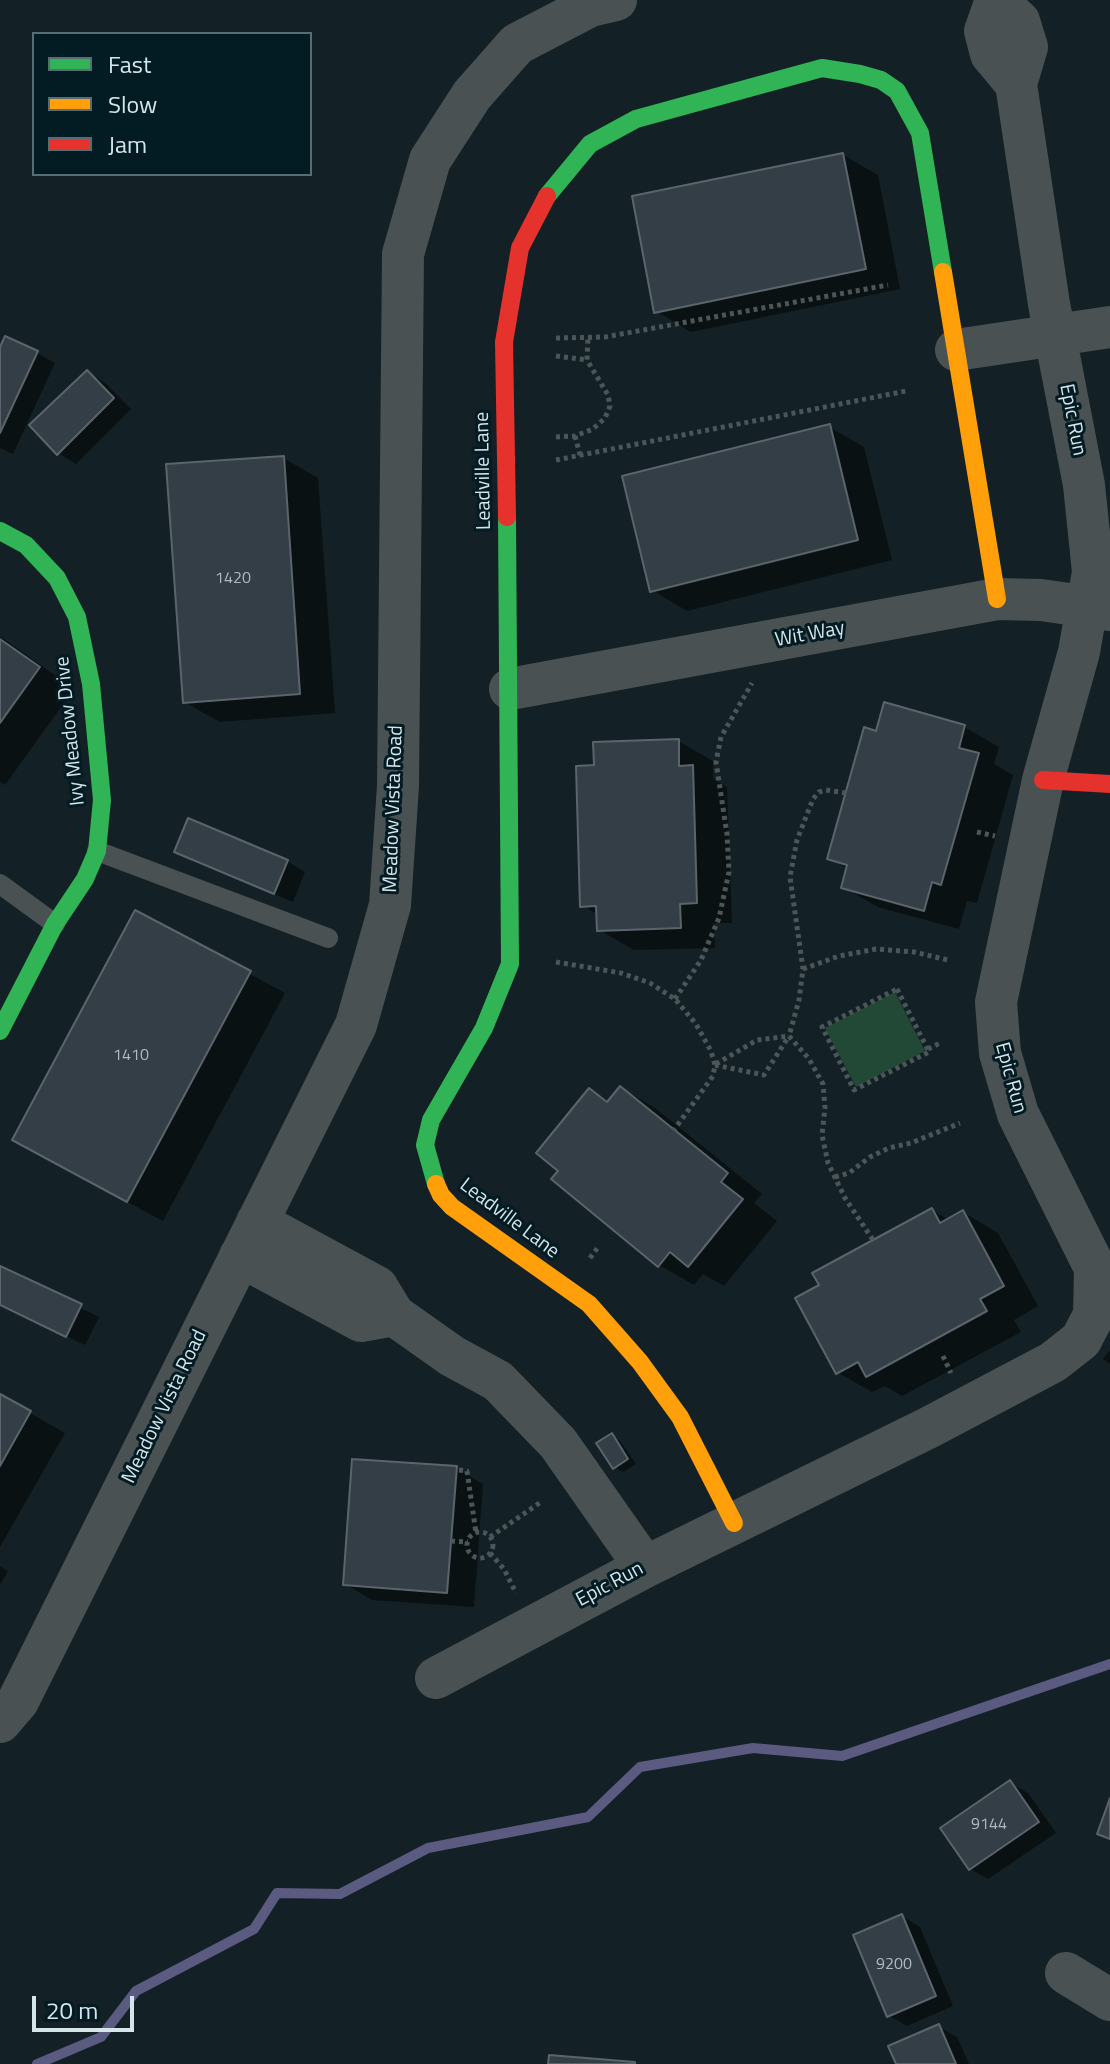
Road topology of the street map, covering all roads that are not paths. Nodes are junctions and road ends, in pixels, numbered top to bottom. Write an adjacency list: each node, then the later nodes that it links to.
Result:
1 (616, 0): 17 (street, Meadow Vista Road)
2 (996, 0): 4 (street, Epic Run)
3 (1110, 327): 4 (street)
4 (1055, 335): 5 (street); 8 (street, Epic Run)
5 (956, 350): 7 (street, Leadville Lane); 9 (street, Leadville Lane)
6 (0, 531): 12 (street, Ivy Meadow Drive)
7 (997, 599): 8 (street, Wit Way); 9 (street, Wit Way)
8 (1099, 608): 10 (street, Epic Run)
9 (510, 689): 18 (street, Leadville Lane)
10 (1043, 780): 11 (street); 18 (street, Epic Run)
11 (1110, 784)
12 (97, 851): 14 (street, Ivy Meadow Drive); 15 (lane)
13 (0, 884): 14 (lane)
14 (55, 924): 16 (street, Ivy Meadow Drive)
15 (328, 938)
16 (0, 1031)
17 (248, 1239): 19 (street); 21 (street, Meadow Vista Road)
18 (734, 1523): 19 (street, Epic Run)
19 (645, 1567): 20 (street, Epic Run)
20 (436, 1678)
21 (0, 1722)
22 (1066, 1973): 23 (street)
23 (1110, 2000)

